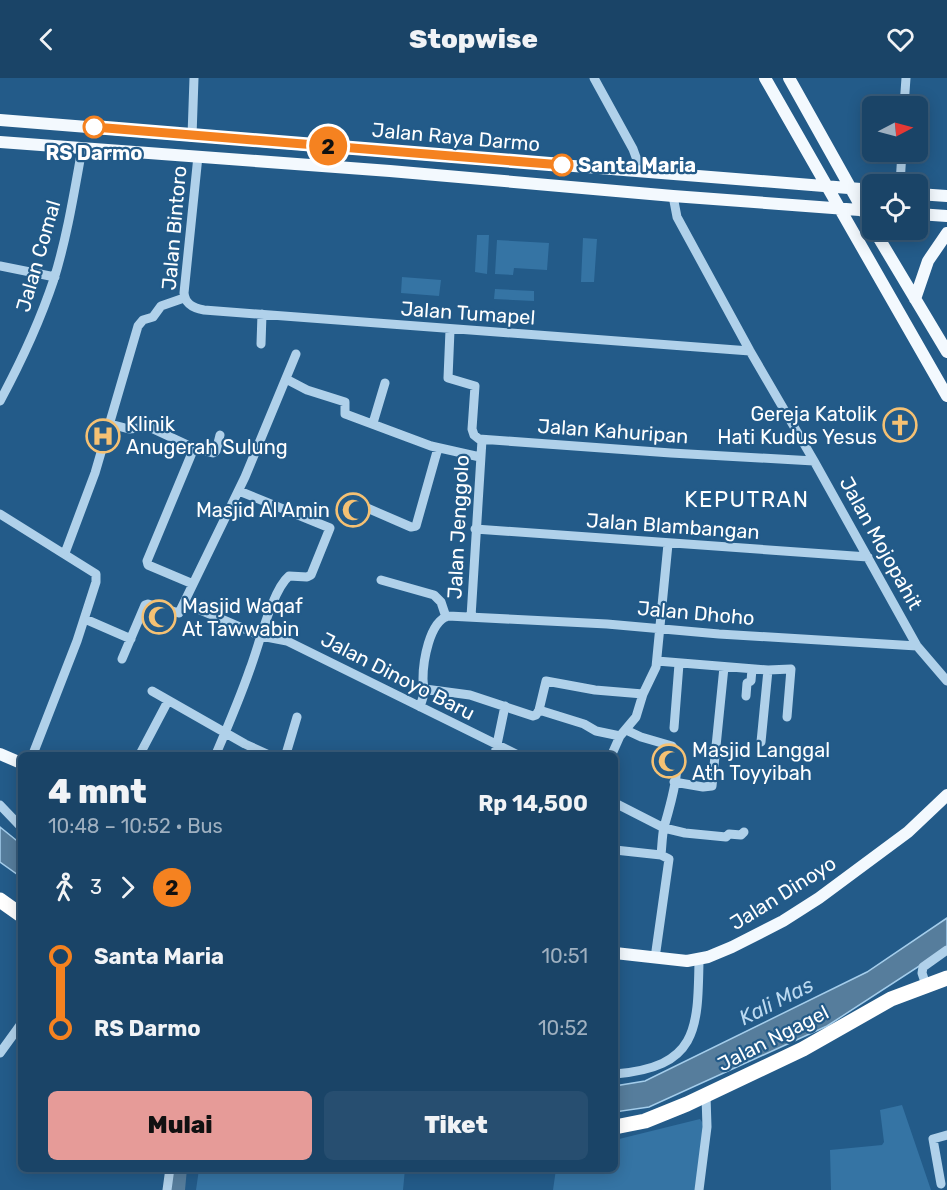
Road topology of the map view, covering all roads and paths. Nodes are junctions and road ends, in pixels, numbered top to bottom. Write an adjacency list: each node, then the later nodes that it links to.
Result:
1 (194, 78): 8 (street)
2 (594, 78): 15 (street)
3 (765, 78): 17 (main road)
4 (789, 78): 18 (main road)
5 (906, 78): 6 (street)
6 (905, 96)
7 (0, 120): 8 (main road, Jalan Raya Darmo)
8 (192, 136): 11 (main road, Jalan Raya Darmo)
9 (0, 142): 10 (main road, Jalan Raya Darmo)
10 (81, 149): 13 (main road, Jalan Raya Darmo); 31 (street, Jalan Comal)
11 (390, 151): 12 (main road, Jalan Raya Darmo); 14 (main road)
12 (414, 154): 15 (main road, Jalan Raya Darmo); 16 (main road)
13 (198, 156): 14 (main road, Jalan Raya Darmo); 33 (street, Jalan Bintoro)
14 (390, 171): 16 (main road, Jalan Raya Darmo)
15 (637, 171): 17 (main road, Jalan Raya Darmo)
16 (413, 174): 21 (main road, Jalan Raya Darmo)
17 (826, 185): 18 (main road, Jalan Raya Darmo); 24 (main road)
18 (849, 188): 19 (main road, Jalan Raya Darmo); 23 (main road)
19 (862, 189)
20 (928, 195): 22 (main road)
21 (673, 196): 24 (main road, Jalan Raya Darmo); 37 (street, Jalan Mojopahit)
22 (947, 196)
23 (862, 203)
24 (839, 208): 25 (main road, Jalan Raya Darmo); 42 (main road)
25 (862, 210)
26 (928, 215): 27 (main road)
27 (947, 216)
28 (947, 233): 32 (main road)
29 (880, 240): 32 (main road)
30 (0, 266): 31 (street)
31 (55, 277): 43 (street, Jalan Comal)
32 (915, 299): 38 (main road)
33 (185, 300): 34 (street, Jalan Tumapel); 45 (street)
34 (262, 314): 35 (street, Jalan Tumapel); 36 (street)
35 (450, 330): 37 (street, Jalan Tumapel); 47 (street)
36 (261, 344)
37 (750, 351): 51 (street, Jalan Mojopahit)
38 (947, 352)
39 (296, 354): 40 (street)
40 (286, 379): 44 (street); 52 (street)
41 (385, 383): 44 (street)
42 (947, 396)
43 (0, 401)
44 (373, 423): 49 (street)
45 (110, 424): 48 (street); 57 (street)
46 (220, 435): 48 (street)
47 (482, 440): 50 (street, Jalan Jenggolo); 51 (street, Jalan Kahuripan)
48 (194, 448): 59 (street)
49 (438, 448): 50 (street); 53 (street)
50 (480, 457): 55 (street, Jalan Jenggolo)
51 (814, 461): 58 (street, Jalan Mojopahit)
52 (239, 491): 59 (street); 66 (street)
53 (351, 501)
54 (0, 514): 57 (street)
55 (475, 529): 56 (street, Jalan Blambangan); 63 (street, Jalan Jenggolo)
56 (668, 544): 58 (street, Jalan Blambangan); 65 (street)
57 (65, 553): 64 (street)
58 (868, 557): 68 (street, Jalan Mojopahit)
59 (195, 580): 61 (street)
60 (381, 580): 62 (street)
61 (184, 603): 66 (street, Jalan Dinoyo Baru); 67 (street)
62 (446, 617): 63 (street, Jalan Dhoho); 76 (street)
63 (471, 617): 65 (street, Jalan Dhoho)
64 (85, 619): 67 (street); 91 (street)
65 (660, 628): 68 (street, Jalan Dhoho); 70 (street)
66 (261, 636): 82 (street, Jalan Dinoyo Baru); 87 (street)
67 (131, 639): 69 (street)
68 (917, 646): 75 (street, Jalan Mojopahit)
69 (122, 659)
70 (657, 661): 71 (street); 78 (street)
71 (679, 664): 72 (street); 86 (street)
72 (724, 667): 73 (street); 101 (street)
73 (752, 669): 74 (street); 79 (street)
74 (768, 670): 85 (street); 89 (street)
75 (947, 681)
76 (425, 689): 81 (street); 82 (street)
77 (152, 691): 80 (street)
78 (643, 694): 83 (street); 88 (street)
79 (747, 696)
80 (168, 701): 87 (street); 92 (street)
81 (505, 706): 83 (street); 90 (street)
82 (420, 707): 90 (street, Jalan Dinoyo Baru)
83 (539, 710): 88 (street)
84 (297, 717): 95 (street)
85 (787, 717)
86 (674, 728)
87 (225, 733): 93 (street); 94 (street)
88 (622, 733): 96 (street); 101 (street)
89 (761, 742)
90 (496, 750)
91 (34, 752)
92 (141, 752)
93 (217, 752)
94 (263, 752)
95 (287, 752)
96 (613, 752)
97 (0, 754): 99 (main road)
98 (0, 761): 100 (main road)
99 (18, 762)
100 (18, 767)
101 (674, 782): 106 (street)
102 (947, 795): 115 (main road, Jalan Dinoyo)
103 (0, 805): 105 (street)
104 (618, 805): 106 (street)
105 (18, 824)
106 (664, 828): 107 (street); 109 (street)
107 (744, 832)
108 (618, 850): 109 (street)
109 (661, 855): 114 (street)
110 (0, 900): 111 (highway)
111 (18, 913)
112 (947, 951): 117 (street)
113 (618, 953): 114 (main road, Jalan Dinoyo)
114 (656, 958): 115 (main road, Jalan Dinoyo)
115 (699, 960): 120 (street)
116 (947, 978): 117 (highway, Jalan Ngagel)
117 (926, 986): 121 (highway, Jalan Ngagel)
118 (18, 1028): 119 (street)
119 (0, 1053)
120 (618, 1074)
121 (706, 1095): 122 (highway, Jalan Ngagel); 127 (street)
122 (618, 1126)
123 (947, 1135): 125 (street)
124 (169, 1172): 126 (street)
125 (941, 1184)
126 (167, 1190)
127 (699, 1190)

